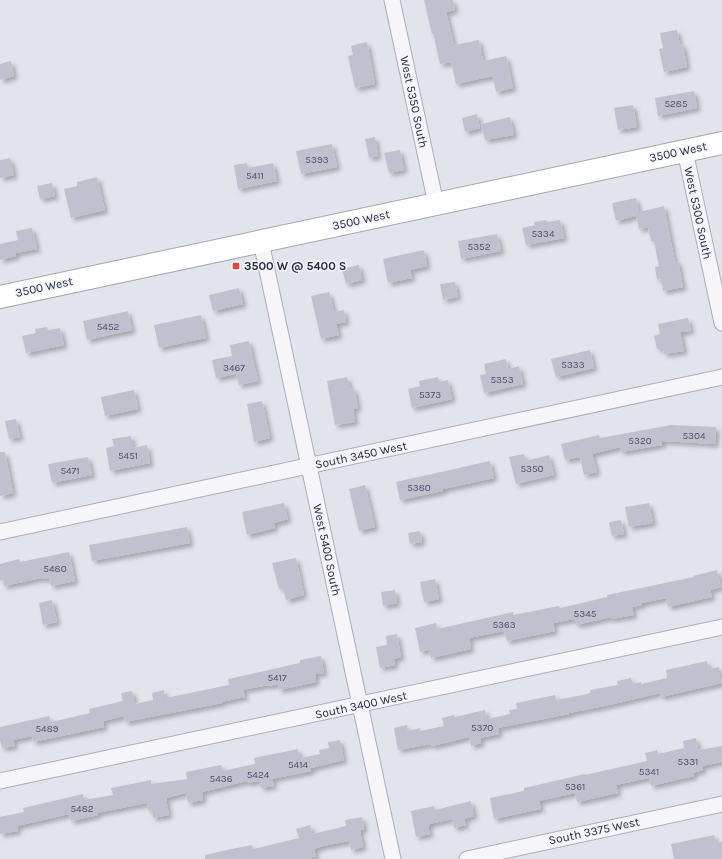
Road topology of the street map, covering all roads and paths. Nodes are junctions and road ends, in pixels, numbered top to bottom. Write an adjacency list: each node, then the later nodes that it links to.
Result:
1 (392, 0): 4 (street, West 5350 South)
2 (722, 143): 3 (main road, 3500 West)
3 (685, 151): 4 (main road, 3500 West); 7 (street, West 5300 South)
4 (436, 204): 5 (main road, 3500 West)
5 (261, 242): 6 (main road, 3500 West); 9 (street, West 5400 South)
6 (0, 296)
7 (722, 323)
8 (722, 377): 9 (street, South 3450 West)
9 (309, 466): 10 (street, South 3450 West); 12 (street, West 5400 South)
10 (0, 532)
11 (722, 627): 12 (street, South 3400 West)
12 (360, 705): 13 (street, South 3400 West); 15 (street, West 5400 South)
13 (0, 781)
14 (722, 804): 16 (street, South 3375 West)
15 (393, 859)
16 (467, 859)

